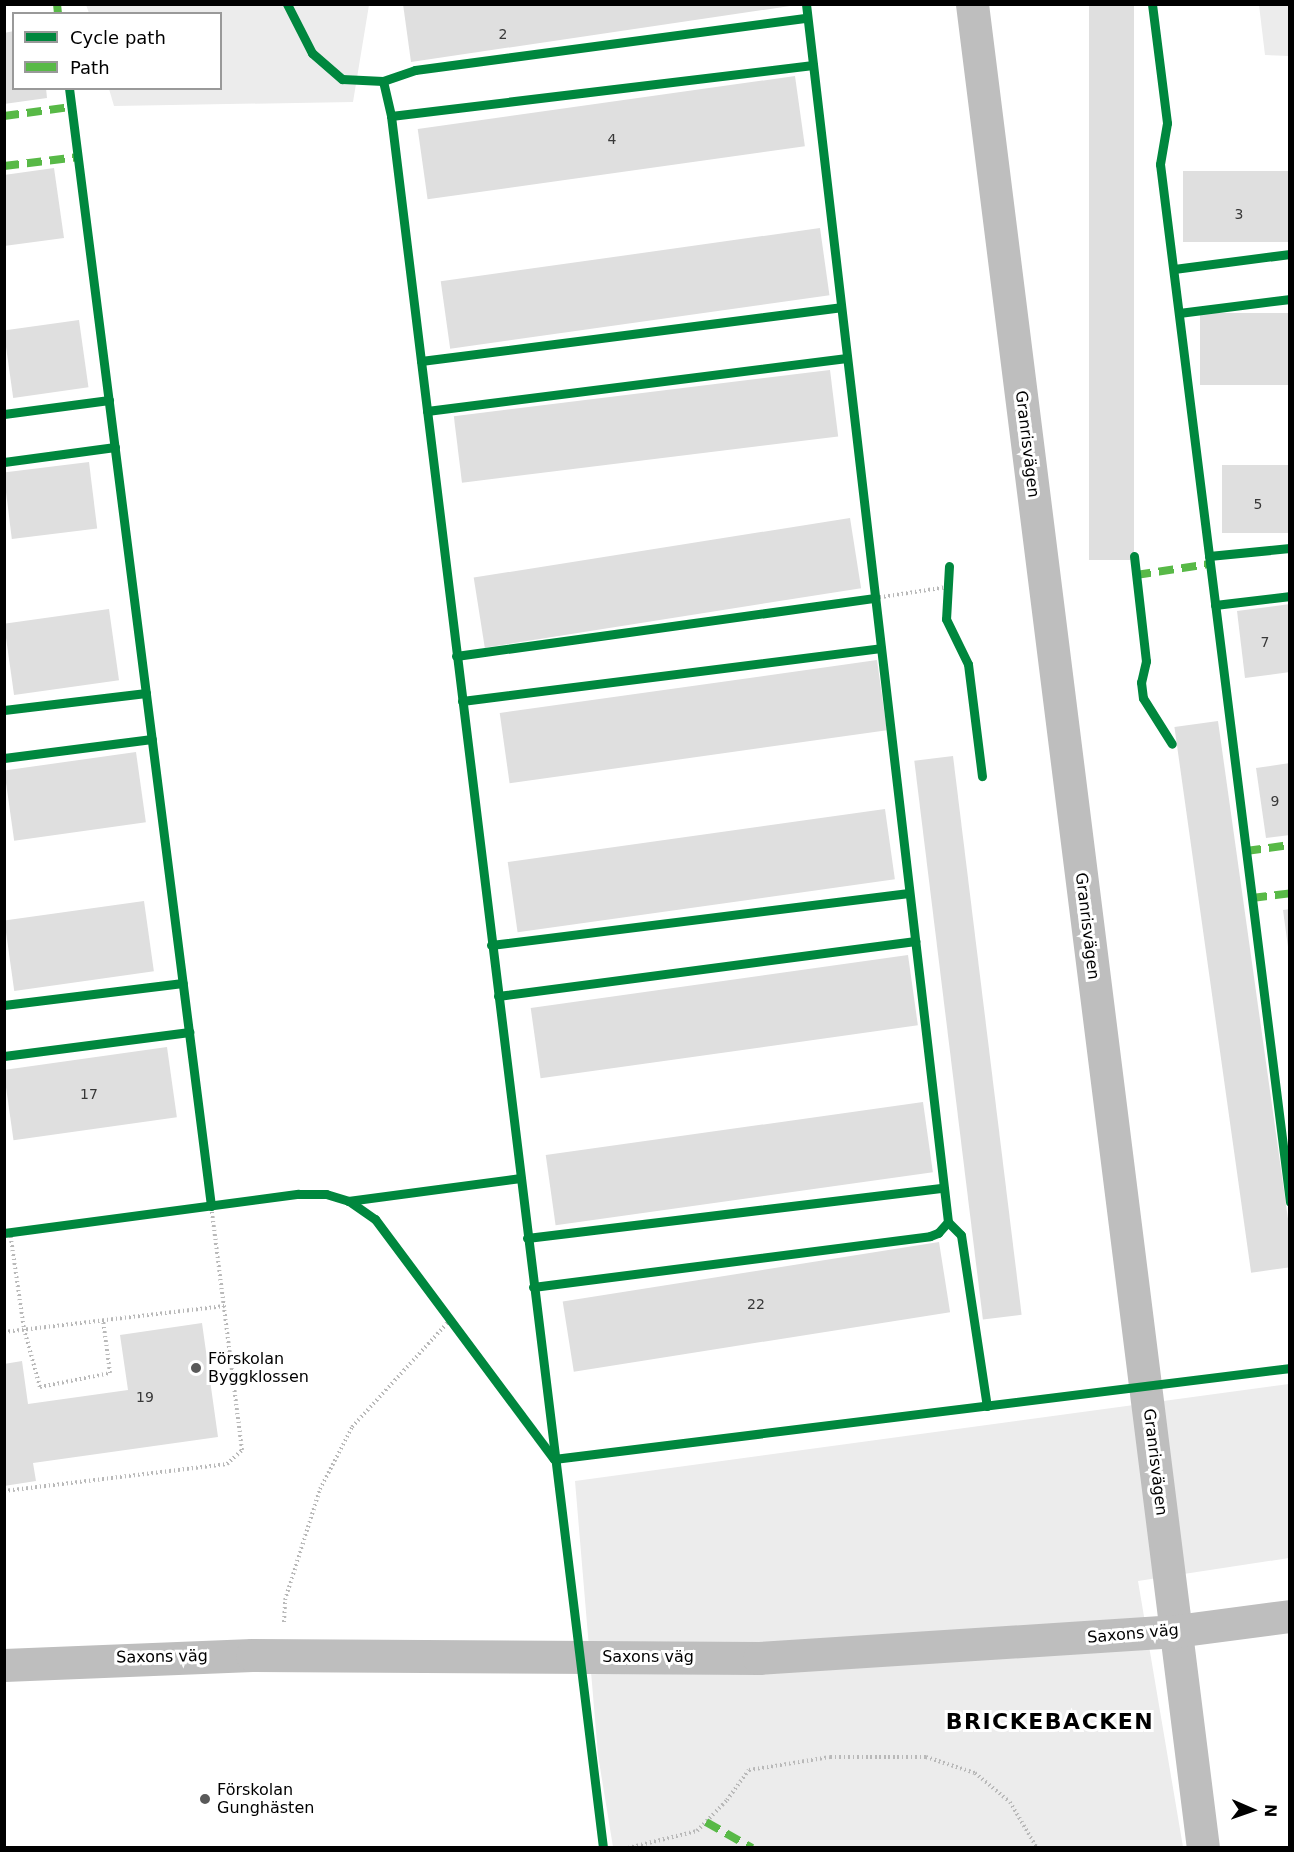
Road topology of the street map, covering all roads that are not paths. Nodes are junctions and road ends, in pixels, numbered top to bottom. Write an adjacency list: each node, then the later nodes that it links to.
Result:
1 (972, 4): 3 (street, Granrisvägen)
2 (1290, 1616): 3 (street, Saxons väg)
3 (1176, 1631): 4 (street, Saxons väg); 5 (street, Granrisvägen)
4 (4, 1665)
5 (1203, 1848)

